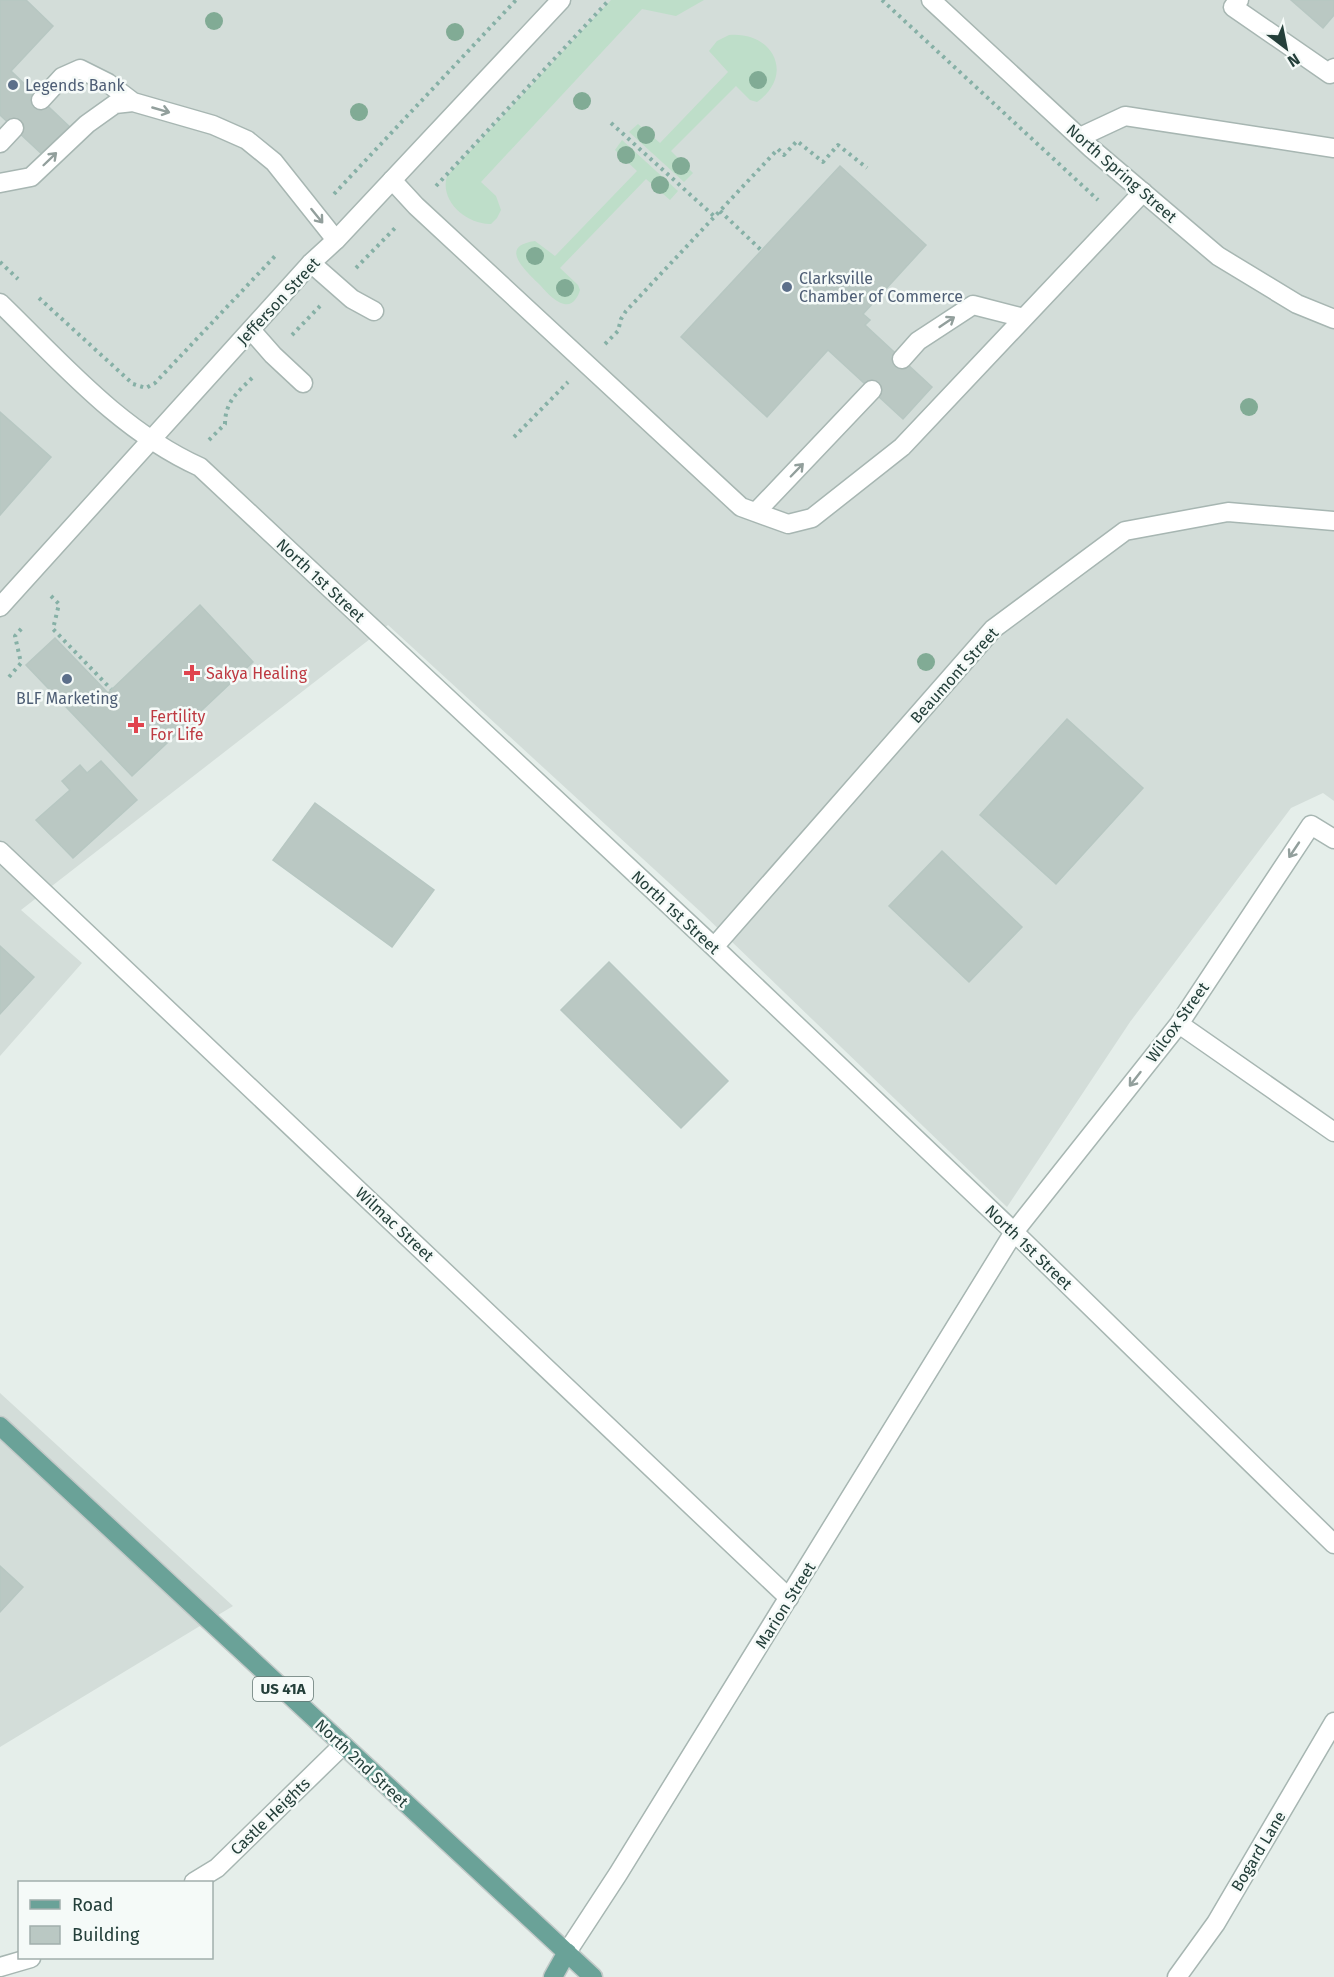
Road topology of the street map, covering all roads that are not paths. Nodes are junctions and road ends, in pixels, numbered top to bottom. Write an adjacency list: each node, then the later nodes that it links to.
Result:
1 (561, 0): 11 (street, Jefferson Street)
2 (931, 0): 8 (street, North Spring Street)
3 (1239, 0): 4 (street)
4 (1332, 74)
5 (41, 100): 6 (street)
6 (133, 102): 12 (street, one-way to 6); 14 (street, one-way to 14)
7 (14, 128): 9 (street)
8 (1080, 137): 10 (street); 13 (street, North Spring Street)
9 (0, 143)
10 (1334, 148)
11 (392, 180): 14 (street, Jefferson Street); 25 (street)
12 (0, 183)
13 (1143, 192): 18 (street); 19 (street, North Spring Street)
14 (336, 240): 15 (street, Jefferson Street)
15 (311, 263): 17 (street); 20 (street, Jefferson Street)
16 (0, 303): 24 (street, North 1st Street)
17 (374, 311)
18 (1024, 318): 21 (street, one-way to 18); 25 (street)
19 (1334, 319)
20 (251, 330): 22 (street); 24 (street, Jefferson Street)
21 (902, 359)
22 (303, 383)
23 (872, 390): 25 (street, one-way to 23)
24 (152, 439): 27 (street, Jefferson Street); 30 (street, North 1st Street)
25 (756, 512)
26 (1334, 521): 30 (street, Beaumont Street)
27 (0, 607)
28 (1334, 839): 31 (street, Wilcox Street, one-way to 31)
29 (0, 851): 36 (street, Wilmac Street)
30 (714, 947): 33 (street, North 1st Street)
31 (1179, 1024): 32 (street); 33 (street, Wilcox Street, one-way to 33)
32 (1334, 1132)
33 (1014, 1232): 35 (street, North 1st Street); 36 (street, Marion Street)
34 (0, 1426): 38 (main road, North 2nd Street / US 41A)
35 (1334, 1544)
36 (789, 1598): 40 (street, Marion Street)
37 (1334, 1722): 45 (street, Bogard Lane)
38 (343, 1745): 39 (street, Castle Heights); 40 (main road, North 2nd Street / US 41A)
39 (196, 1881)
40 (567, 1952): 43 (main road, Marion Street); 44 (main road, North 2nd Street / US 41A)
41 (28, 1959): 42 (street)
42 (0, 1967)
43 (553, 1977)
44 (593, 1977)
45 (1177, 1977)

